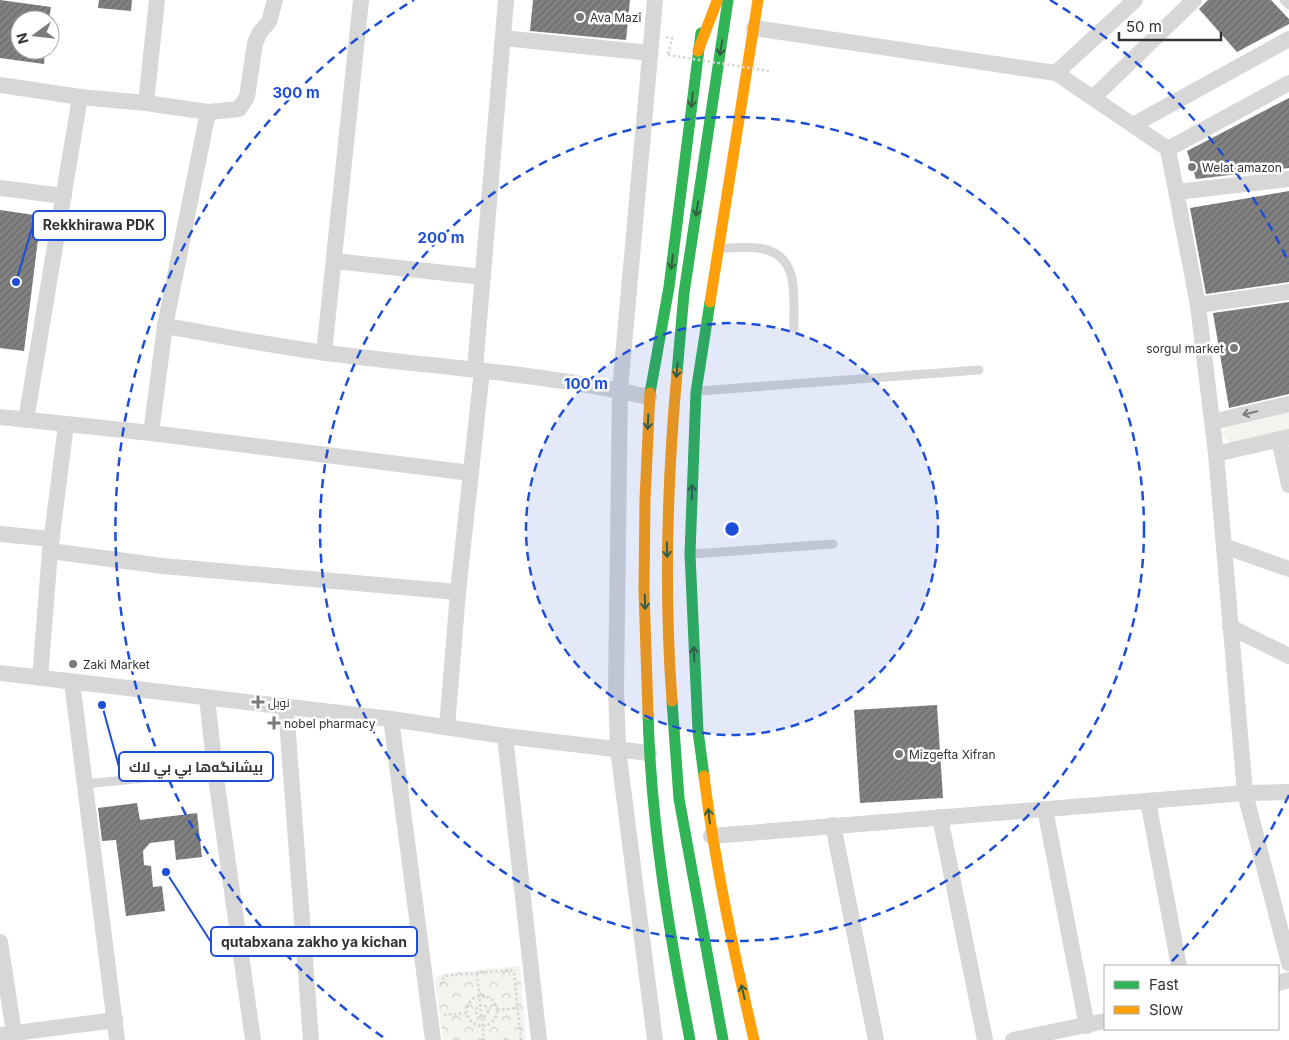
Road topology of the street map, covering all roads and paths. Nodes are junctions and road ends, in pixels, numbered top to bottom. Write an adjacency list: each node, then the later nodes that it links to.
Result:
1 (158, 0): 26 (street)
2 (275, 0): 27 (street)
3 (361, 0): 35 (street)
4 (506, 0): 15 (street)
5 (655, 0): 19 (street)
6 (706, 0): 18 (main road)
7 (718, 0): 18 (main road)
8 (728, 0): 115 (main road, one-way to 115)
9 (758, 0): 14 (main road)
10 (1135, 0): 21 (street)
11 (1194, 0): 25 (street)
12 (1284, 0): 13 (lane)
13 (1289, 5)
14 (754, 28): 21 (street); 34 (main road)
15 (503, 38): 19 (street); 36 (street)
16 (672, 38): 20 (path, bridge)
17 (1289, 39): 28 (street)
18 (698, 51): 46 (main road, one-way to 46)
19 (650, 53): 44 (street)
20 (769, 70)
21 (1056, 73): 25 (street)
22 (1289, 83): 29 (street)
23 (0, 84): 24 (street)
24 (80, 97): 26 (street); 33 (street)
25 (1093, 98): 28 (street)
26 (146, 103): 27 (street)
27 (208, 112): 39 (street)
28 (1133, 125): 29 (street)
29 (1168, 149): 32 (street)
30 (1289, 178): 32 (street)
31 (0, 188): 33 (street)
32 (1176, 192): 38 (street)
33 (64, 196): 49 (street)
34 (718, 248): 40 (lane); 45 (main road)
35 (334, 261): 36 (street); 41 (street)
36 (483, 278): 42 (street)
37 (1289, 292): 38 (street)
38 (1198, 304): 50 (street)
39 (165, 326): 41 (street); 52 (street)
40 (794, 328)
41 (324, 353): 42 (street)
42 (478, 370): 44 (street); 55 (street)
43 (979, 370): 45 (lane)
44 (620, 390): 46 (street); 74 (street)
45 (696, 392): 61 (main road, one-way to 45)
46 (649, 397): 75 (main road, one-way to 75)
47 (1289, 404): 50 (street, one-way to 50)
48 (0, 417): 49 (street)
49 (26, 420): 51 (street)
50 (1212, 422): 54 (street)
51 (66, 425): 52 (street); 59 (street)
52 (151, 433): 55 (street)
53 (1284, 438): 54 (street); 56 (street)
54 (1216, 454): 60 (street)
55 (471, 474): 63 (street)
56 (1289, 485)
57 (0, 534): 59 (street)
58 (834, 544): 61 (lane)
59 (51, 545): 63 (street); 67 (street)
60 (1224, 546): 62 (street); 64 (street)
61 (690, 554): 84 (main road, one-way to 61)
62 (1289, 569)
63 (458, 592): 72 (street)
64 (1230, 627): 65 (street); 79 (street)
65 (1289, 656)
66 (0, 674): 67 (street)
67 (40, 678): 68 (street)
68 (60, 680): 69 (street); 77 (street)
69 (207, 697): 70 (street); 76 (street)
70 (286, 707): 71 (street); 86 (street)
71 (391, 718): 72 (street); 98 (street)
72 (447, 727): 73 (street)
73 (505, 736): 74 (street); 112 (street)
74 (618, 749): 75 (street); 113 (street)
75 (649, 753): 114 (main road)
76 (215, 771): 77 (lane); 87 (street)
77 (85, 784): 100 (street)
78 (1289, 792): 79 (street)
79 (1245, 794): 80 (street); 85 (street)
80 (1148, 801): 81 (street); 90 (street)
81 (1045, 809): 82 (street); 103 (street)
82 (940, 817): 83 (street); 117 (street)
83 (832, 825): 84 (street); 116 (street)
84 (711, 836): 105 (main road, one-way to 84)
85 (1284, 924): 89 (street)
86 (303, 936): 87 (street); 108 (street)
87 (238, 937): 107 (street)
88 (0, 942): 104 (street)
89 (1289, 963)
90 (1179, 965)
91 (477, 974): 92 (path); 93 (path); 95 (path)
92 (442, 991)
93 (480, 996): 94 (path); 96 (path); 97 (path)
94 (481, 1005): 99 (path); 99 (path); 99 (path)
95 (518, 1008): 96 (path); 111 (path)
96 (497, 1010): 102 (path)
97 (467, 1013): 98 (path); 102 (path)
98 (440, 1016): 109 (street)
99 (482, 1017): 102 (path)
100 (115, 1020): 104 (street); 106 (street)
101 (1104, 1021): 103 (street)
102 (483, 1026): 110 (path)
103 (1087, 1026): 118 (street)
104 (7, 1034)
105 (755, 1038)
106 (118, 1040)
107 (253, 1040)
108 (311, 1040)
109 (433, 1040)
110 (484, 1040)
111 (521, 1040)
112 (540, 1040)
113 (655, 1040)
114 (690, 1040)
115 (723, 1040)
116 (876, 1040)
117 (984, 1040)
118 (1013, 1040)

